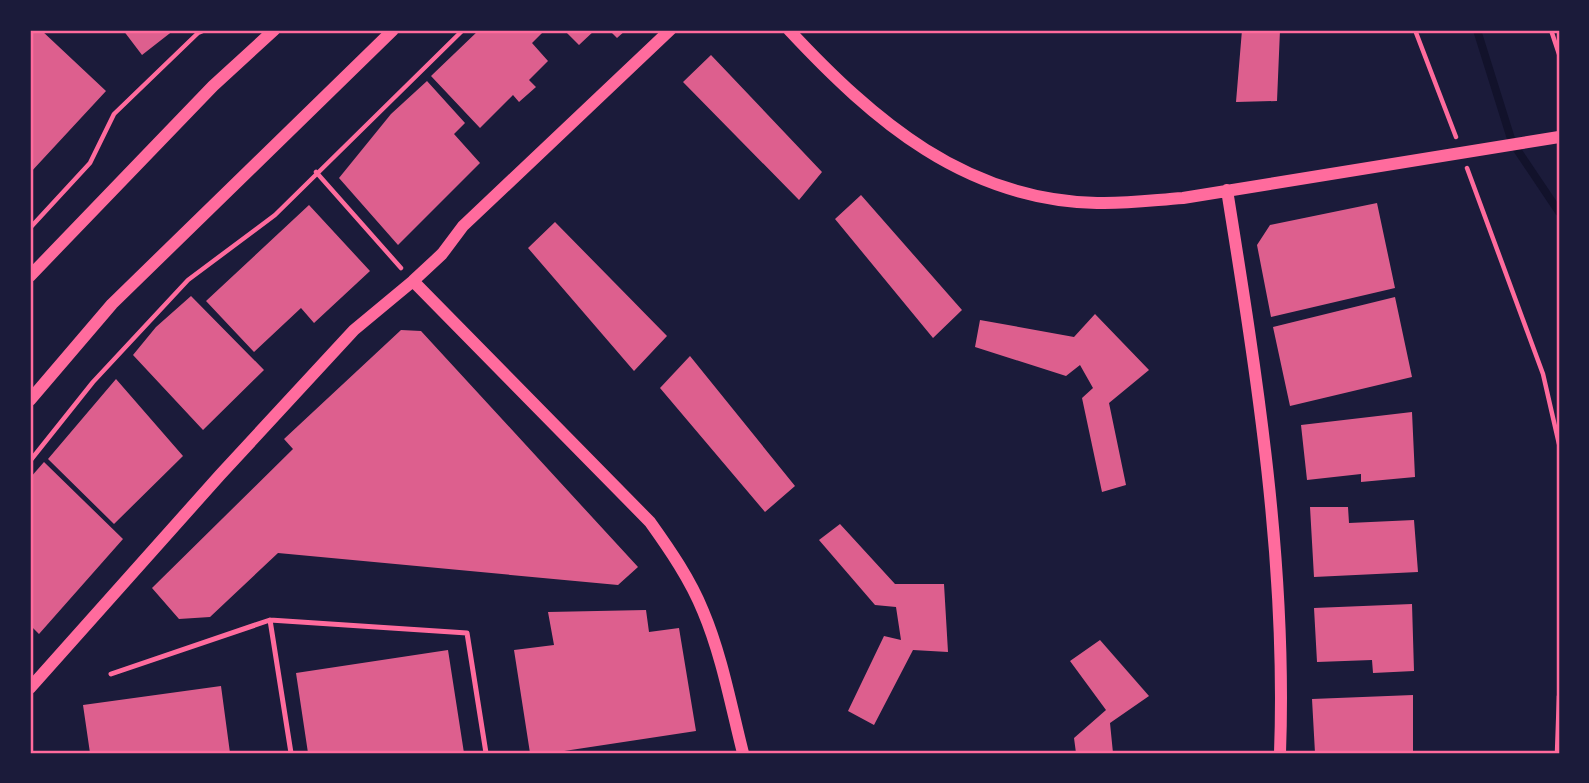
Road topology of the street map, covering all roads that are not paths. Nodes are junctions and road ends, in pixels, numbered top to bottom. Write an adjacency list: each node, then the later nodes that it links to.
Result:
1 (274, 30): 7 (street)
2 (393, 30): 9 (street)
3 (670, 30): 8 (street)
4 (789, 30): 6 (street)
5 (1559, 137): 6 (street)
6 (1227, 190): 16 (street)
7 (30, 276)
8 (414, 281): 12 (street); 15 (street)
9 (30, 400)
10 (270, 620): 11 (lane); 13 (lane); 14 (lane)
11 (111, 674)
12 (30, 688)
13 (291, 753)
14 (486, 753)
15 (743, 753)
16 (1279, 753)

